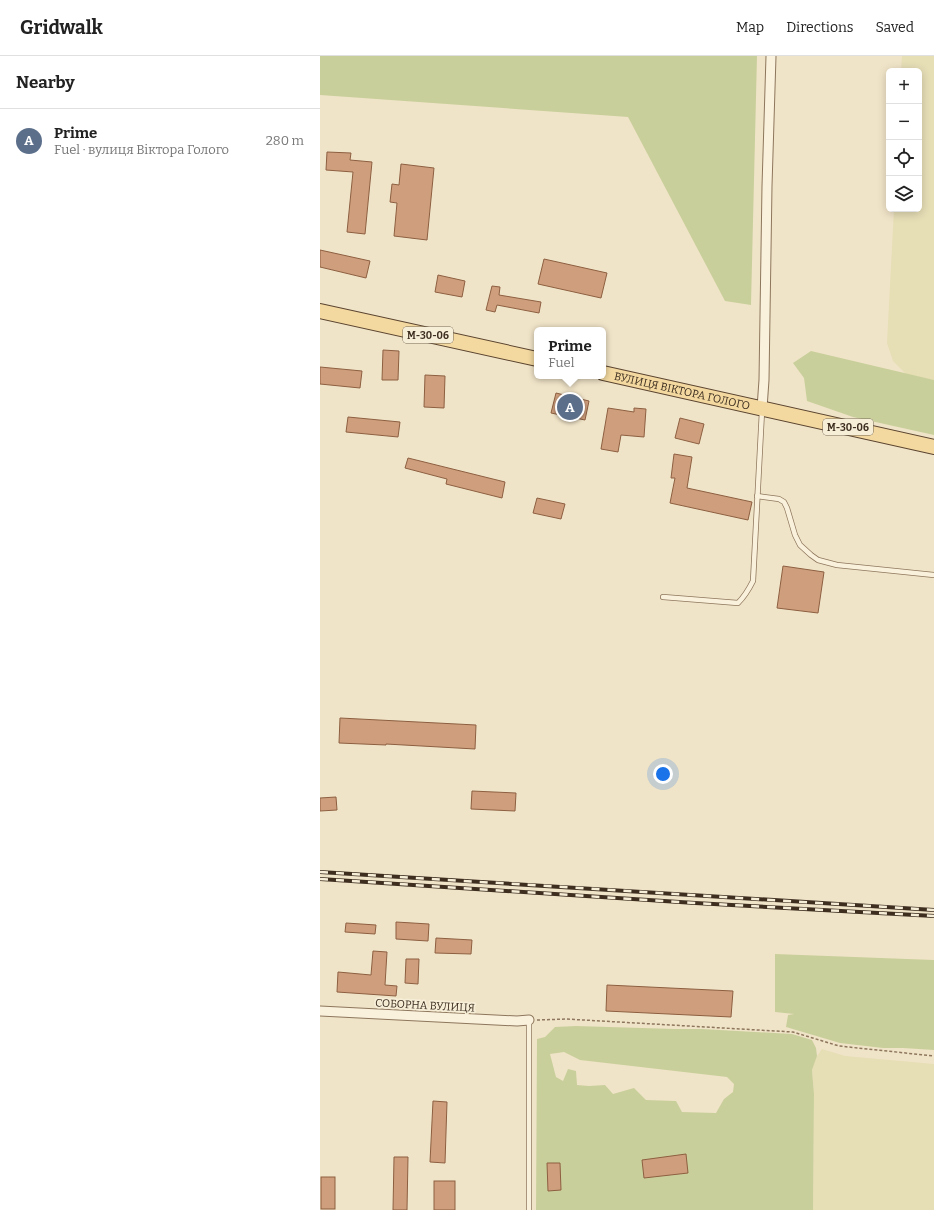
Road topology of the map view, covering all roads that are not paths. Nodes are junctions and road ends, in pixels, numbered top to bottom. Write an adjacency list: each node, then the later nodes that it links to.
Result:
1 (771, 56): 5 (street)
2 (320, 311): 3 (main road, М-30-06)
3 (534, 358)
4 (606, 374): 5 (main road, ВУЛИЦЯ ВІКТОРА ГОЛОГО / М-30-06)
5 (762, 408): 6 (main road, М-30-06); 7 (lane)
6 (934, 447)
7 (757, 496): 8 (lane); 9 (lane)
8 (934, 575)
9 (663, 597)
10 (320, 1011): 11 (street, СОБОРНА ВУЛИЦЯ)
11 (529, 1020): 12 (lane)
12 (529, 1210)

